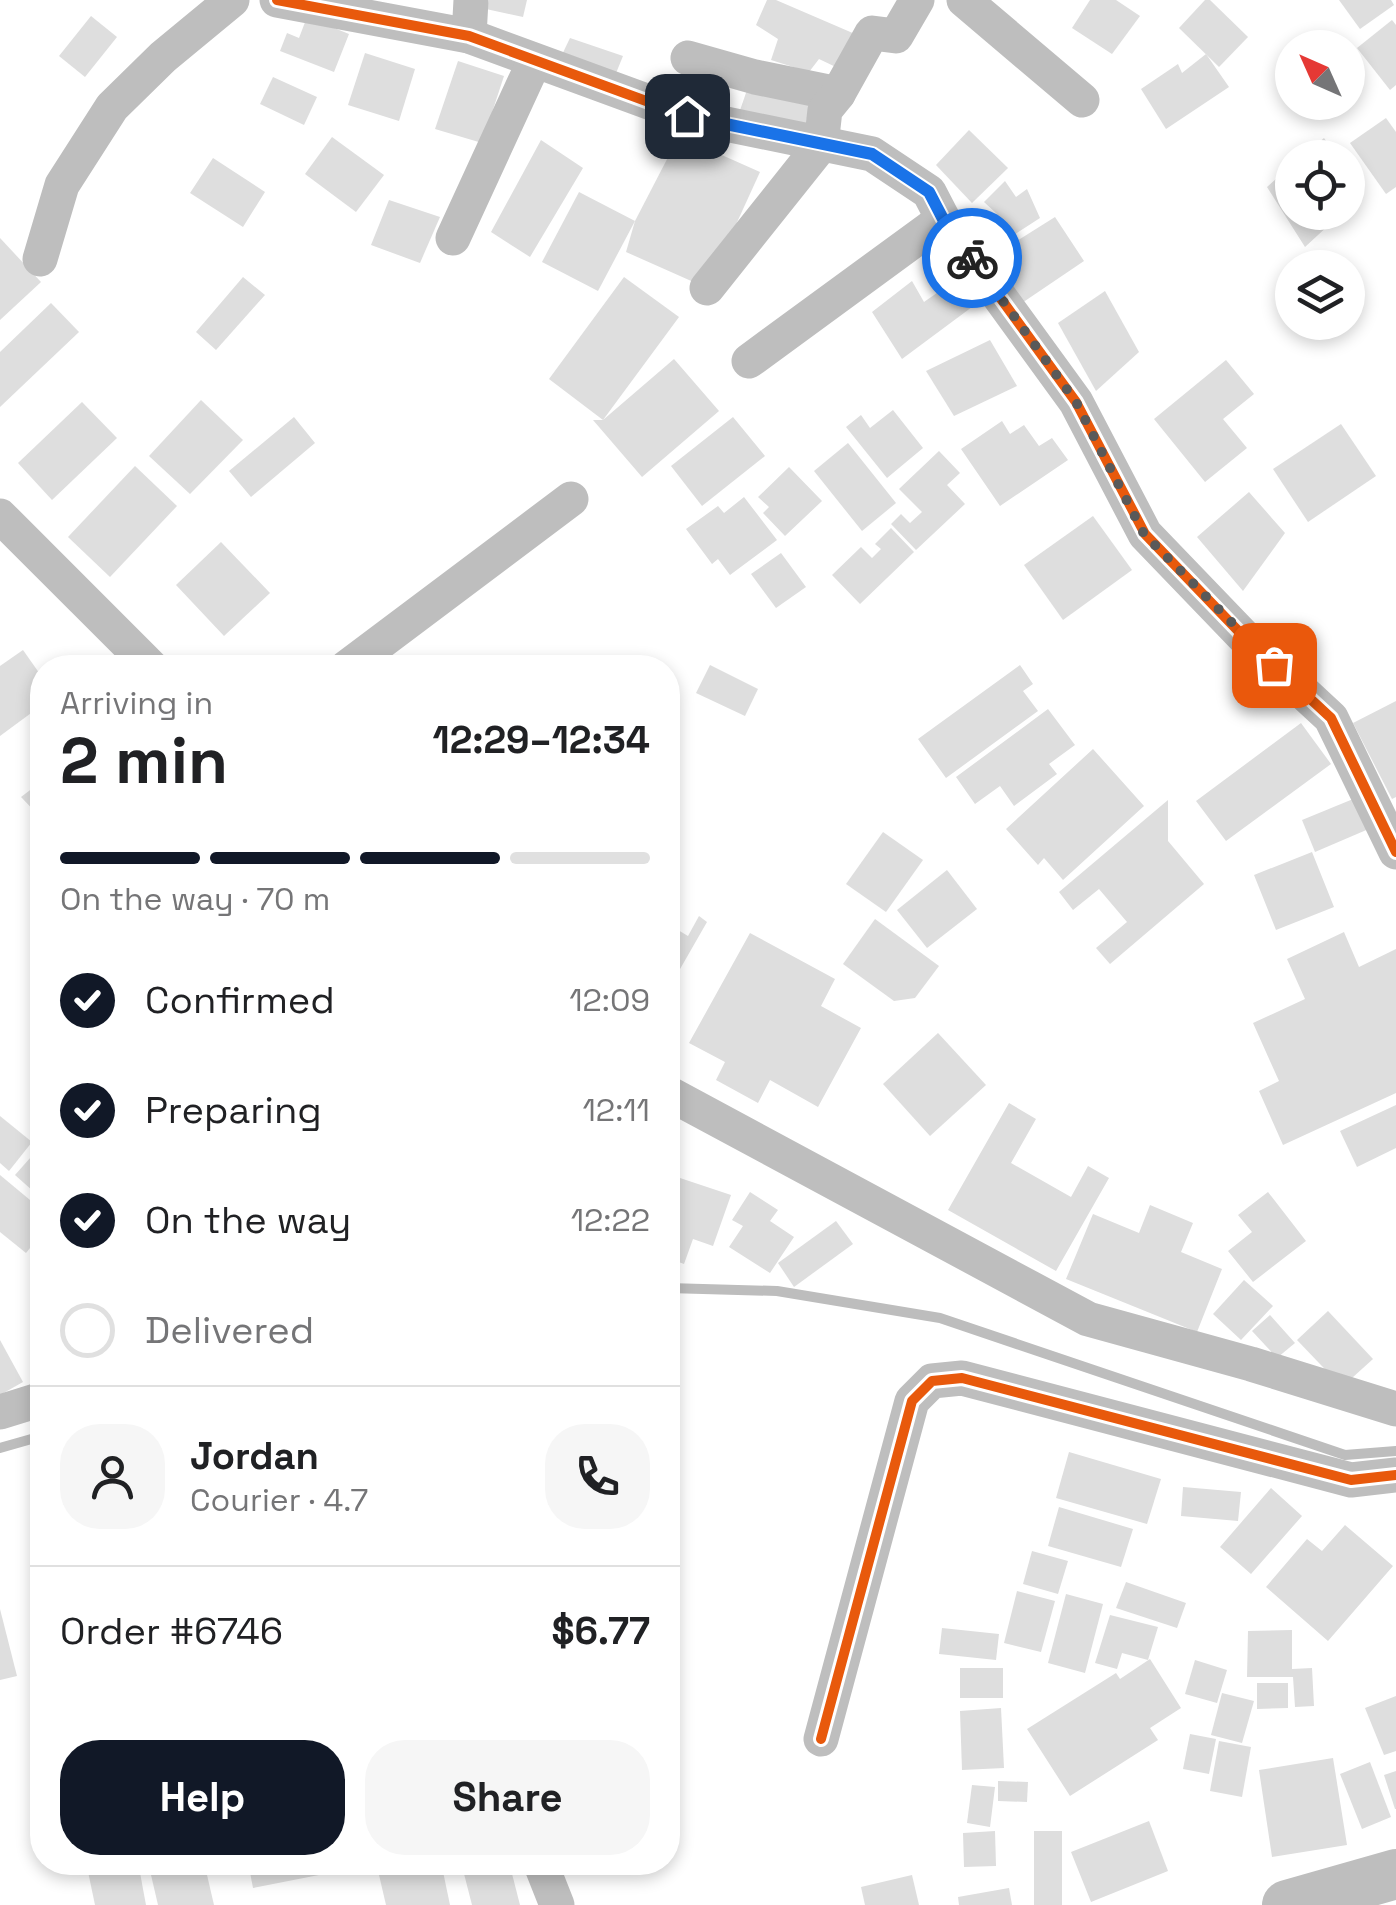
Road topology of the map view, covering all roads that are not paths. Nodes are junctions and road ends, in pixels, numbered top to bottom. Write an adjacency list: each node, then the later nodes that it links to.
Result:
1 (232, 0): 14 (street)
2 (471, 0): 6 (street)
3 (917, 0): 9 (street)
4 (964, 0): 10 (street)
5 (284, 1): 6 (street)
6 (469, 36): 8 (street)
7 (688, 58): 9 (street)
8 (534, 62): 11 (street); 13 (street)
9 (838, 94): 11 (street)
10 (1082, 100)
11 (821, 145): 12 (street); 15 (street)
12 (943, 219): 16 (street); 21 (street)
13 (453, 238)
14 (40, 260)
15 (707, 288)
16 (749, 361)
17 (572, 499): 20 (street)
18 (0, 516): 19 (street)
19 (139, 655)
20 (363, 655)
21 (1396, 852)
22 (680, 1099): 24 (street)
23 (30, 1403): 25 (street)
24 (1396, 1409)
25 (0, 1412)
26 (1396, 1475): 27 (street)
27 (821, 1739)
28 (1396, 1874): 31 (highway)
29 (545, 1875): 30 (street)
30 (557, 1905)
31 (1287, 1905)

